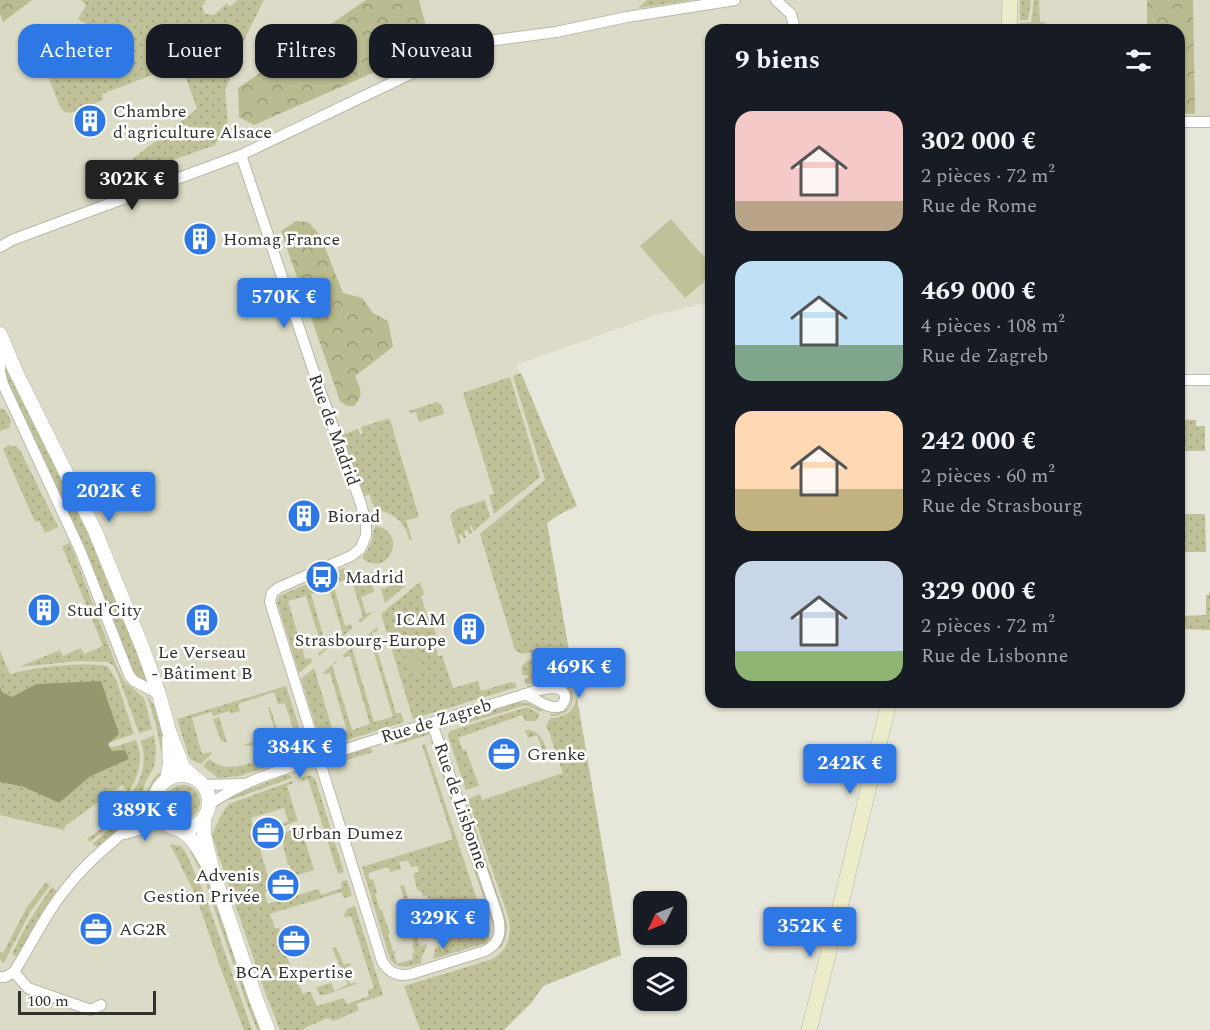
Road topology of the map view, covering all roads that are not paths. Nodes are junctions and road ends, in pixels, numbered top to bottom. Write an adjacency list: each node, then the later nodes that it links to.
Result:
1 (735, 0): 8 (street)
2 (776, 0): 4 (street)
3 (1010, 0): 5 (main road)
4 (794, 24)
5 (1009, 24)
6 (1185, 122): 7 (street)
7 (1210, 122)
8 (241, 155): 9 (street); 23 (street, Rue de Madrid)
9 (12, 240): 10 (street); 11 (street)
10 (0, 242)
11 (0, 247)
12 (0, 334): 14 (street)
13 (1, 349): 14 (street); 15 (street)
14 (15, 370): 18 (street)
15 (0, 372): 18 (street)
16 (1210, 380): 17 (street)
17 (1185, 381)
18 (159, 694): 22 (street)
19 (524, 694): 21 (street, Rue de Zagreb)
20 (888, 708): 38 (main road)
21 (432, 723): 23 (street, Rue de Zagreb); 23 (street, Rue de Lisbonne)
22 (169, 731): 24 (street); 25 (street)
23 (318, 758): 26 (street, Rue de Zagreb)
24 (167, 779): 25 (street); 27 (street)
25 (199, 781): 26 (street, Rue de Zagreb); 28 (street)
26 (246, 784): 28 (street, Rue de Zagreb)
27 (155, 803): 30 (street); 32 (street)
28 (210, 804): 29 (street)
29 (204, 818): 31 (street); 33 (street)
30 (164, 822): 31 (street); 32 (street)
31 (178, 829): 33 (street)
32 (119, 836): 34 (street)
33 (213, 872): 37 (street)
34 (14, 972): 35 (street); 36 (street)
35 (0, 977)
36 (101, 1005)
37 (268, 1030)
38 (809, 1030)

